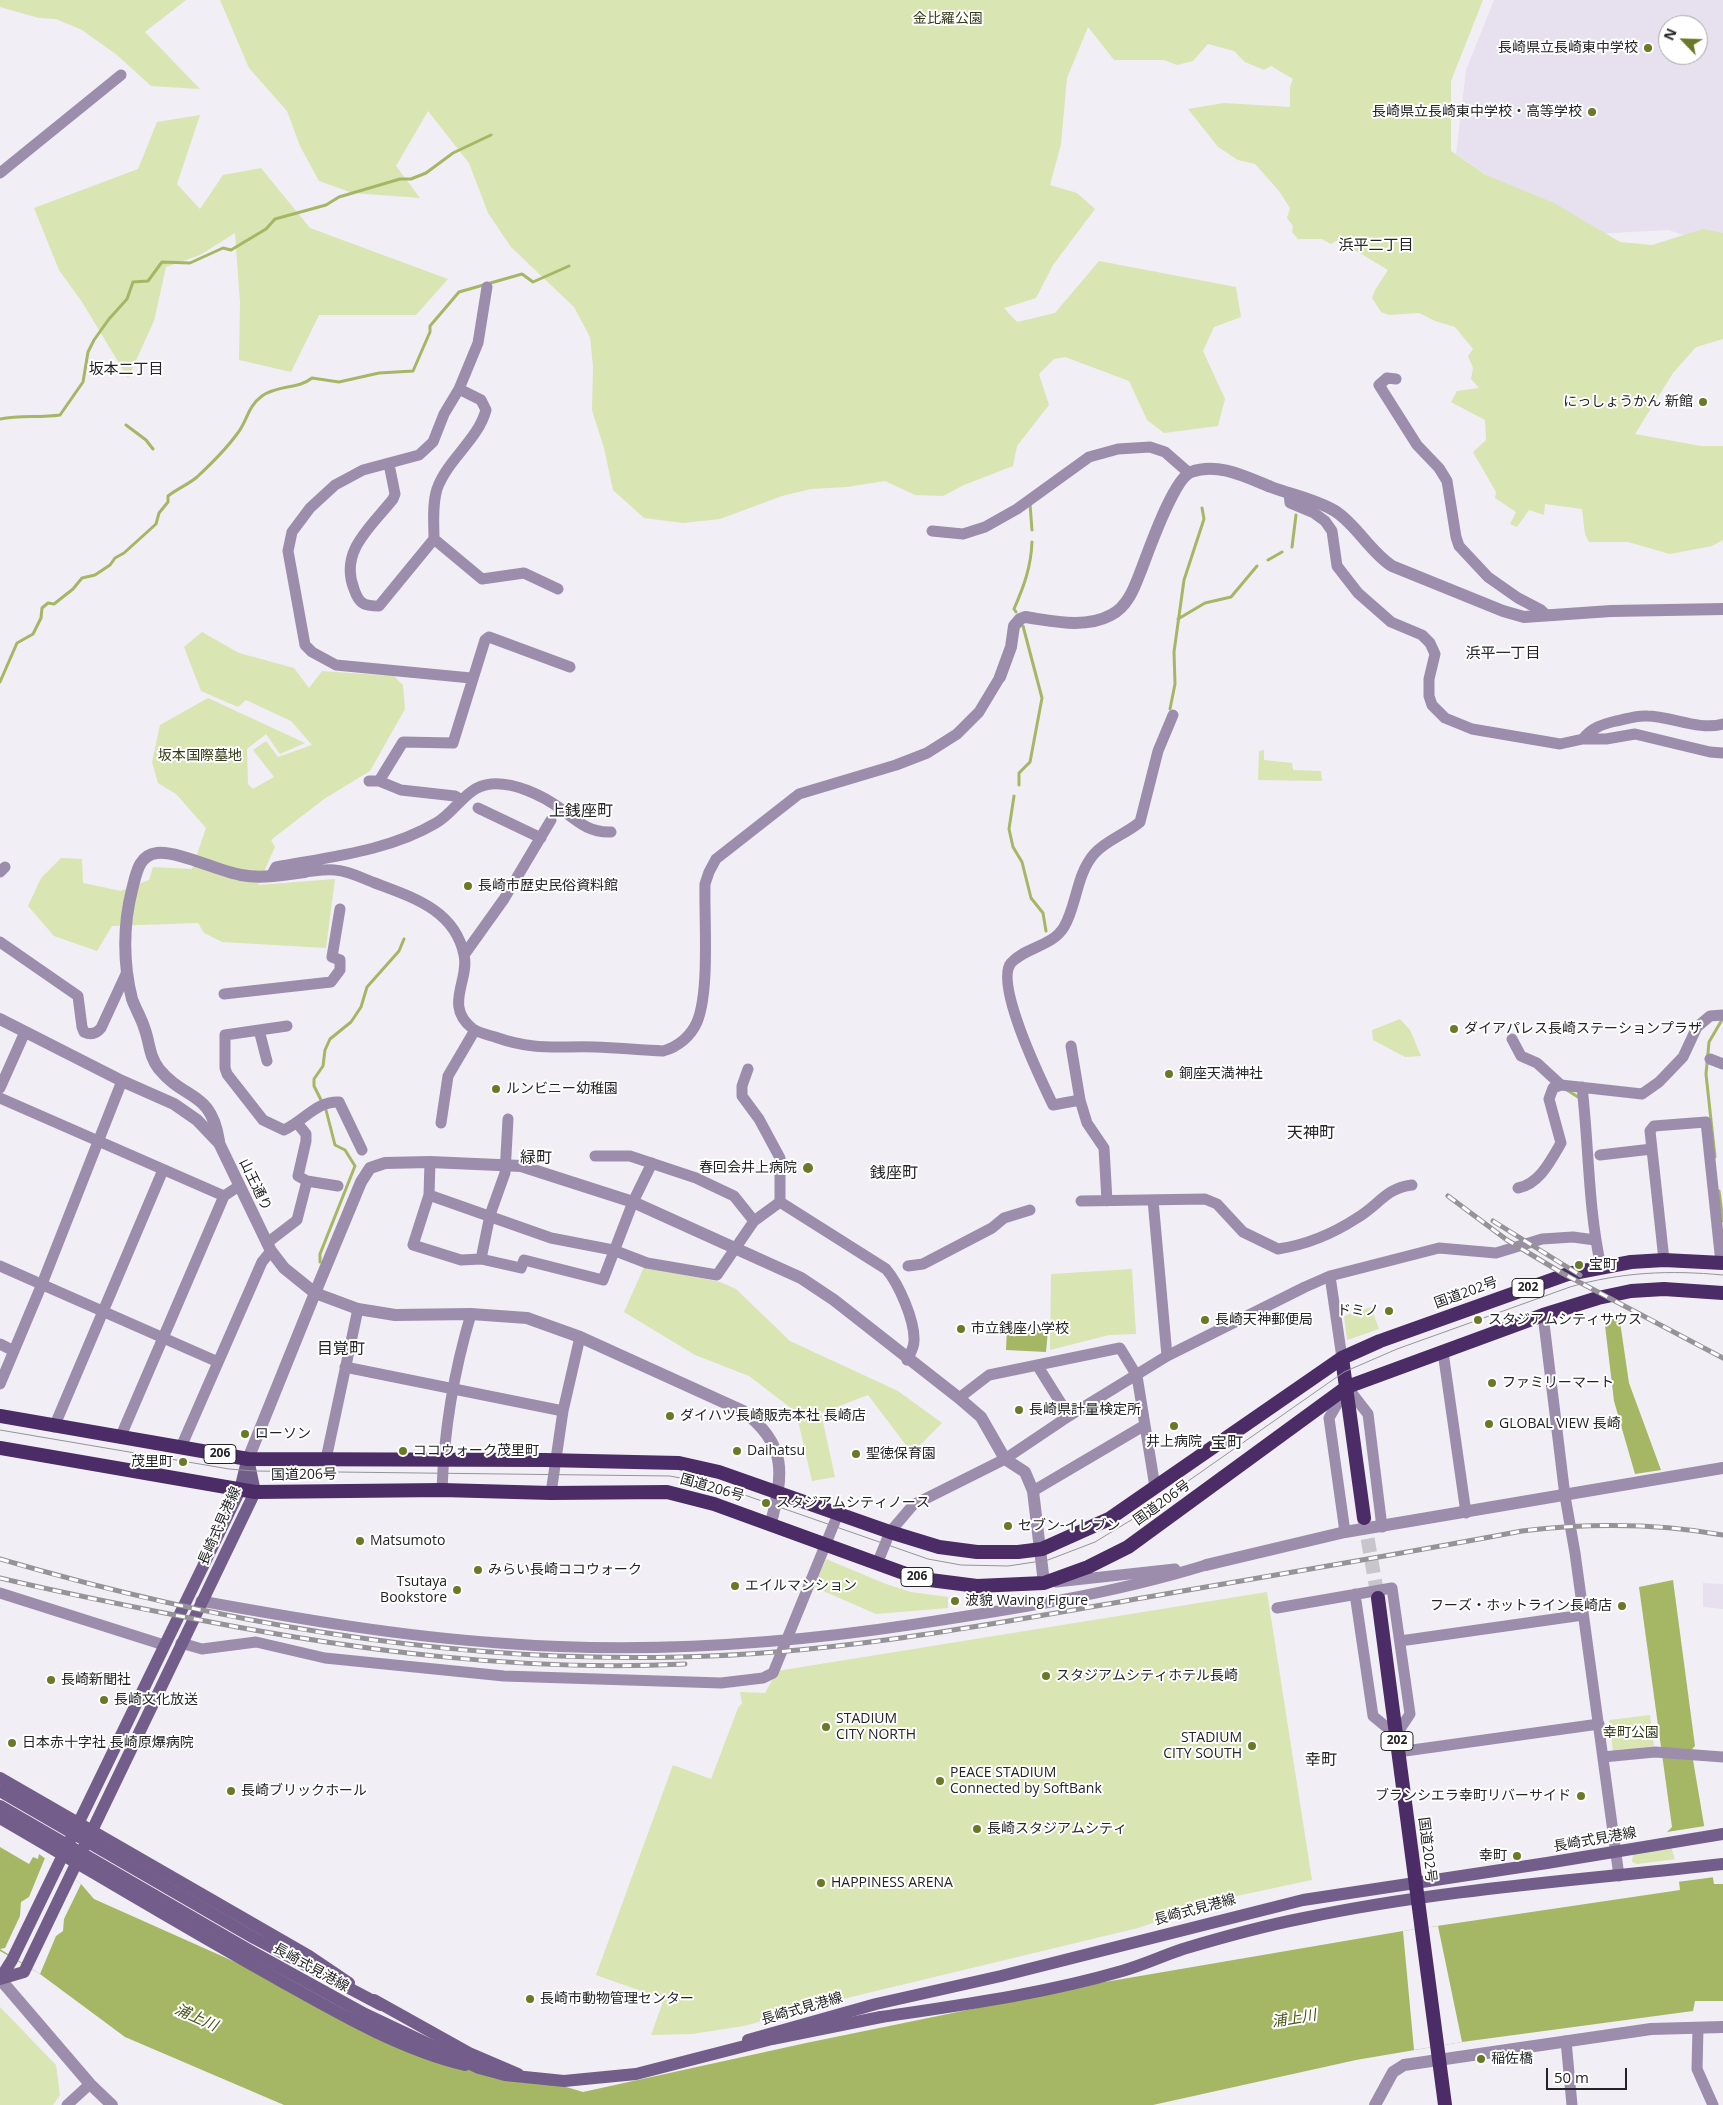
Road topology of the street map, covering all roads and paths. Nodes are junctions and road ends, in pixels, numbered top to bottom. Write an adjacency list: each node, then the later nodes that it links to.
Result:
1 (121, 75): 2 (street)
2 (0, 174)
3 (488, 287): 5 (street)
4 (1396, 379): 13 (street)
5 (459, 389): 6 (street); 10 (street)
6 (389, 464): 10 (street); 16 (street)
7 (1189, 473): 8 (street); 9 (street); 15 (street)
8 (1289, 493): 13 (street); 19 (street)
9 (932, 531)
10 (434, 539): 11 (street)
11 (558, 589)
12 (1723, 609): 13 (street)
13 (1546, 615)
14 (570, 667): 16 (street)
15 (1000, 677): 37 (street)
16 (471, 678): 21 (street)
17 (1173, 715): 50 (street)
18 (1723, 724): 19 (street)
19 (1583, 739): 20 (street)
20 (1723, 753)
21 (462, 800): 24 (street); 27 (street)
22 (478, 808): 25 (street)
23 (552, 820): 25 (street)
24 (611, 832)
25 (541, 838): 30 (street)
26 (305, 872): 27 (street); 30 (street)
27 (271, 876): 31 (street)
28 (340, 910): 32 (street)
29 (0, 942): 31 (street)
30 (464, 955): 37 (street)
31 (126, 974): 55 (street)
32 (224, 994)
33 (1723, 1015): 47 (street)
34 (0, 1019): 38 (street, 山王通り)
35 (287, 1026): 36 (street)
36 (259, 1030): 42 (street); 53 (street)
37 (474, 1030): 52 (street)
38 (25, 1032): 45 (street, 山王通り); 48 (street)
39 (1512, 1039): 46 (street)
40 (1071, 1046): 50 (street)
41 (1710, 1059): 43 (street)
42 (267, 1061)
43 (1723, 1064)
44 (748, 1069): 75 (street)
45 (122, 1081): 54 (street); 55 (street, 山王通り)
46 (1561, 1085): 47 (street); 68 (street)
47 (1582, 1087): 79 (street)
48 (0, 1088)
49 (0, 1098): 54 (street)
50 (1080, 1100): 73 (street)
51 (508, 1119): 61 (street)
52 (441, 1123)
53 (298, 1124): 57 (street); 64 (street)
54 (98, 1142): 63 (street); 90 (street)
55 (219, 1144): 66 (street, 山王通り)
56 (1652, 1149): 58 (street); 84 (street); 85 (street)
57 (362, 1150)
58 (1600, 1155)
59 (595, 1156): 62 (street)
60 (430, 1162): 61 (street); 69 (street); 91 (street)
61 (506, 1163): 74 (street); 77 (street)
62 (652, 1163): 74 (street); 78 (street)
63 (163, 1170): 70 (street); 94 (street)
64 (307, 1181): 67 (street); 80 (street)
65 (1412, 1185): 71 (street)
66 (239, 1186): 70 (street); 80 (street, 山王通り)
67 (338, 1186)
68 (1518, 1188)
69 (429, 1195): 77 (street); 83 (street)
70 (224, 1196): 97 (street)
71 (1154, 1200): 73 (street); 102 (street)
72 (1082, 1201): 73 (street)
73 (1107, 1201)
74 (633, 1202): 81 (street); 82 (street)
75 (780, 1202): 78 (street); 104 (street)
76 (1030, 1210): 87 (street)
77 (490, 1215): 82 (street); 83 (street)
78 (754, 1222): 81 (street)
79 (1595, 1240): 88 (street); 89 (street)
80 (269, 1247): 91 (street, 山王通り); 105 (street)
81 (734, 1247): 82 (street); 104 (street)
82 (613, 1250): 83 (street)
83 (481, 1259)
84 (1664, 1260): 85 (highway, 国道202号 / 202); 88 (highway, 国道202号 / 202)
85 (1722, 1263)
86 (0, 1266): 90 (street)
87 (908, 1266)
88 (1601, 1267): 103 (highway, 国道202号 / 202)
89 (1330, 1276): 102 (street); 103 (street)
90 (42, 1284): 94 (street); 100 (street)
91 (315, 1293): 93 (street, 山王通り); 121 (street)
92 (1723, 1293): 96 (highway, 202)
93 (358, 1309): 95 (street, 山王通り); 107 (street)
94 (102, 1311): 97 (street); 117 (street)
95 (471, 1314): 98 (street, 山王通り); 111 (street)
96 (1543, 1315): 101 (highway, 202); 134 (street)
97 (162, 1337): 105 (street); 118 (street)
98 (580, 1337): 113 (street); 130 (street, 山王通り)
99 (0, 1344): 100 (street)
100 (14, 1350): 109 (street)
101 (1443, 1352): 110 (highway, 202); 135 (street)
102 (1167, 1356): 108 (street)
103 (1342, 1358): 110 (highway); 127 (highway, 国道206号 / 206)
104 (908, 1360): 112 (street)
105 (218, 1362): 119 (street)
106 (1037, 1365): 108 (street); 112 (street); 115 (street)
107 (345, 1367): 111 (street); 123 (street)
108 (1137, 1376): 115 (street); 116 (street)
109 (0, 1384)
110 (1347, 1387): 137 (highway); 139 (street); 141 (street); 146 (highway, 国道206号 / 206)
111 (453, 1389): 113 (street); 124 (street)
112 (959, 1398): 122 (street)
113 (563, 1411): 125 (street)
114 (0, 1416): 117 (highway, 国道206号 / 206)
115 (1069, 1416): 122 (street)
116 (1145, 1425): 127 (street); 131 (street)
117 (54, 1427): 118 (highway, 国道206号 / 206)
118 (120, 1438): 119 (highway, 国道206号 / 206)
119 (181, 1447): 121 (highway, 国道206号 / 206)
120 (0, 1448): 128 (highway, 国道206号 / 206)
121 (248, 1459): 123 (highway, 国道206号 / 206); 128 (main road, 長崎式見港線); 132 (main road, 長崎式見港線)
122 (1005, 1459): 131 (street); 140 (street)
123 (326, 1460): 124 (highway, 国道206号 / 206)
124 (443, 1460): 125 (highway, 国道206号 / 206); 129 (street)
125 (556, 1460): 130 (highway, 国道206号 / 206); 133 (street)
126 (1723, 1468): 134 (street)
127 (1155, 1487): 143 (highway, 国道206号 / 206)
128 (240, 1490): 132 (highway, 国道206号 / 206); 156 (main road, 長崎式見港線)
129 (442, 1490): 132 (highway, 国道206号 / 206); 133 (highway, 国道206号 / 206)
130 (779, 1491): 136 (highway, 国道206号 / 206); 138 (street, 山王通り)
131 (1033, 1491): 143 (street)
132 (255, 1492): 150 (main road, 長崎式見港線)
133 (551, 1493): 138 (highway, 国道206号 / 206)
134 (1565, 1496): 135 (street); 152 (street)
135 (1466, 1513): 139 (street)
136 (838, 1514): 140 (highway, 国道206号 / 206); 142 (street)
137 (1364, 1518)
138 (771, 1523): 142 (highway, 国道206号 / 206)
139 (1382, 1527): 141 (street)
140 (890, 1532): 143 (highway, 国道206号 / 206); 144 (street)
141 (1345, 1532): 145 (street)
142 (825, 1543): 144 (highway, 国道206号 / 206); 153 (street)
143 (1042, 1549): 146 (street)
144 (877, 1564): 146 (highway, 国道206号 / 206)
145 (1206, 1565): 146 (street); 153 (street)
146 (1044, 1583)
147 (0, 1593): 156 (street)
148 (1355, 1594): 151 (street); 154 (street); 158 (street)
149 (1378, 1598): 158 (highway, 国道202号 / 202)
150 (201, 1601): 153 (street); 155 (main road, 長崎式見港線)
151 (1277, 1608)
152 (1583, 1615): 154 (street); 157 (street)
153 (786, 1640): 155 (street)
154 (1400, 1641): 158 (street)
155 (181, 1643): 167 (main road, 長崎式見港線)
156 (164, 1645): 166 (main road, 長崎式見港線)
157 (1599, 1724): 159 (street); 160 (street)
158 (1396, 1735): 159 (highway, 国道202号 / 202)
159 (1398, 1752): 174 (highway, 国道202号 / 202)
160 (1603, 1757): 161 (street); 169 (street)
161 (1723, 1757)
162 (0, 1778): 166 (main road)
163 (0, 1791): 177 (main road, 長崎式見港線, bridge)
164 (0, 1806): 182 (main road, 長崎式見港線, bridge)
165 (0, 1818): 170 (main road)
166 (78, 1823): 167 (main road); 170 (main road, 長崎式見港線)
167 (93, 1830): 172 (main road, 長崎式見港線); 177 (main road, bridge)
168 (1718, 1835): 169 (main road, 長崎式見港線)
169 (1616, 1852): 173 (street); 174 (main road, 長崎式見港線)
170 (60, 1860): 172 (main road); 176 (main road, 長崎式見港線)
171 (1719, 1865): 173 (main road, 長崎式見港線)
172 (75, 1868): 176 (main road, 長崎式見港線); 182 (main road, bridge)
173 (1619, 1876): 175 (main road, 長崎式見港線)
174 (1415, 1883): 175 (highway, 国道202号 / 202); 177 (main road, 長崎式見港線, bridge)
175 (1416, 1900): 181 (highway, 国道202号 / 202); 182 (main road, 長崎式見港線, bridge)
176 (0, 1978): 183 (street)
177 (381, 2005)
178 (1723, 2026): 179 (street)
179 (1698, 2028): 180 (street); 189 (street)
180 (1566, 2041): 181 (street); 188 (street)
181 (1438, 2053): 186 (street); 187 (highway, 国道202号 / 202)
182 (479, 2068)
183 (90, 2084): 184 (street); 185 (street)
184 (67, 2105)
185 (112, 2105)
186 (1375, 2105)
187 (1445, 2105)
188 (1572, 2105)
189 (1713, 2105)

